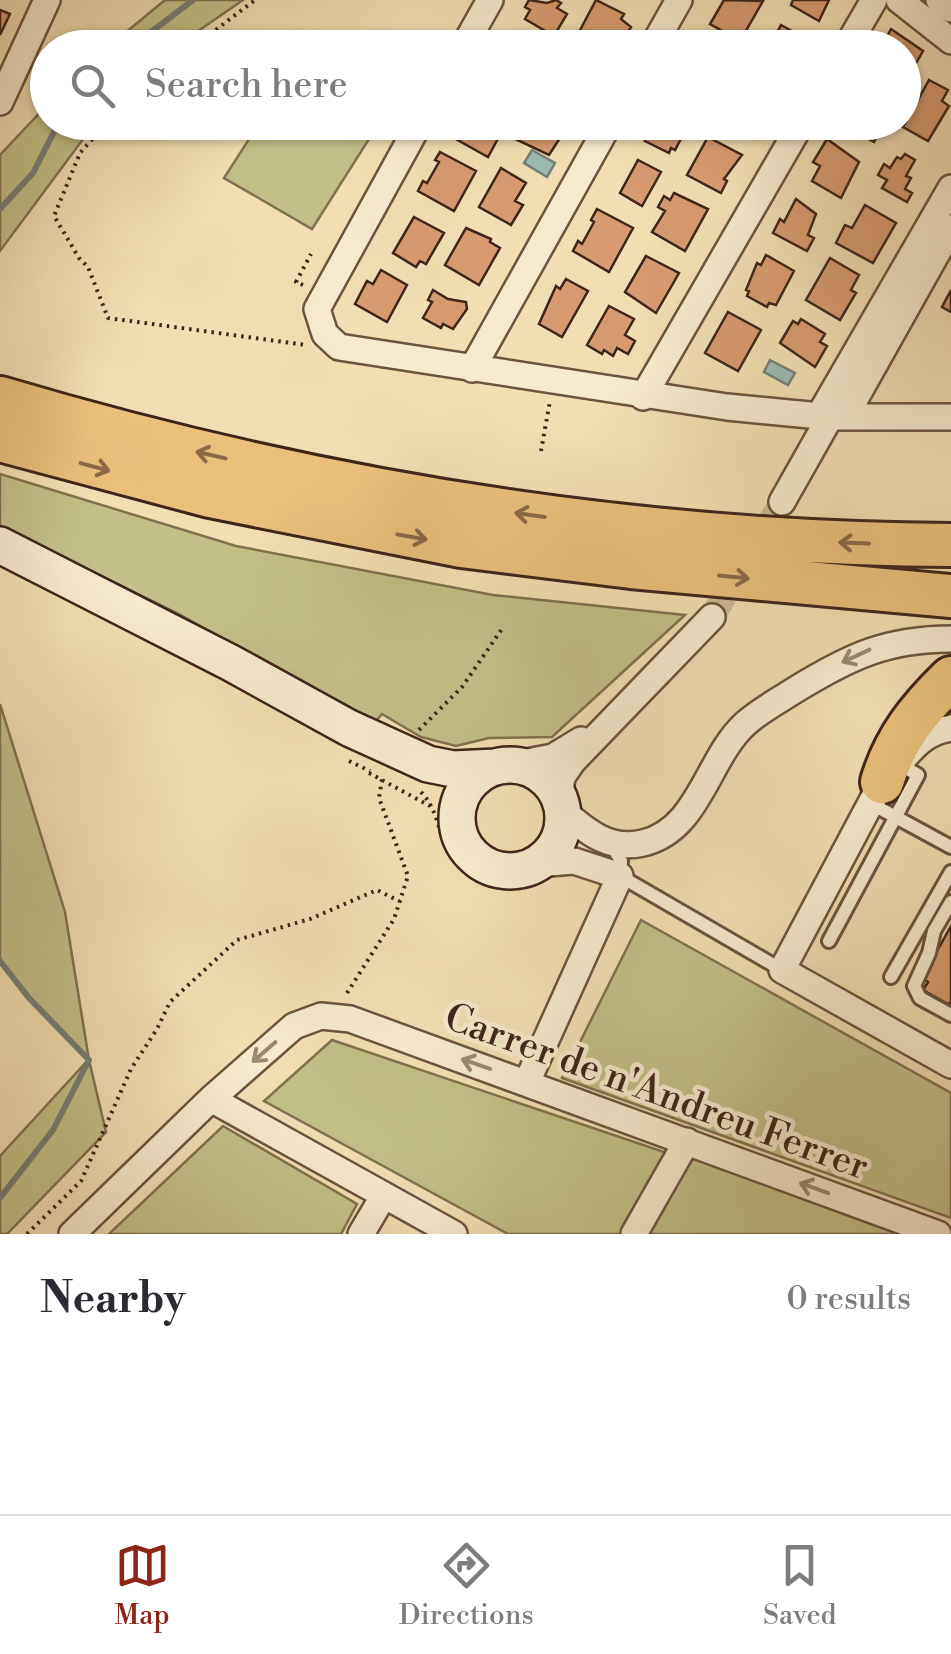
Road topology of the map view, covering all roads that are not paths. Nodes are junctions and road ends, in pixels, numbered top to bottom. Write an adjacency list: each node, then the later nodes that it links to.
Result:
1 (47, 0): 8 (street)
2 (490, 0): 9 (street)
3 (678, 0): 10 (street)
4 (874, 0): 11 (street)
5 (899, 0): 13 (street)
6 (939, 0): 7 (street)
7 (951, 9)
8 (33, 30)
9 (473, 30)
10 (662, 30)
11 (856, 30)
12 (30, 37): 14 (street)
13 (951, 41)
14 (0, 102)
15 (410, 140): 20 (street)
16 (600, 140): 20 (street)
17 (792, 140): 21 (street)
18 (951, 188): 23 (street)
19 (951, 228): 23 (street)
20 (472, 368): 21 (street)
21 (644, 396): 23 (street)
22 (0, 398): 28 (highway, one-way to 22)
23 (831, 416): 24 (street); 26 (street)
24 (951, 417)
25 (0, 440): 29 (highway, one-way to 29)
26 (782, 502)
27 (0, 545): 34 (street)
28 (951, 545)
29 (951, 596)
30 (712, 617): 33 (street)
31 (951, 639): 40 (street, one-way to 40)
32 (951, 678): 37 (highway)
33 (632, 699): 36 (street); 38 (street)
34 (349, 728): 36 (street); 39 (street)
35 (951, 728): 37 (street)
36 (501, 766): 38 (street); 39 (street)
37 (887, 792): 41 (street); 42 (lane); 43 (lane)
38 (561, 806): 40 (street); 45 (street)
39 (445, 817): 45 (street)
40 (611, 844): 46 (lane)
41 (849, 844): 43 (lane); 47 (street)
42 (951, 847)
43 (872, 858): 48 (lane)
44 (951, 872): 52 (lane)
45 (532, 875): 46 (street)
46 (620, 876): 51 (lane); 55 (street)
47 (826, 888): 48 (lane); 51 (street)
48 (848, 901): 50 (lane)
49 (951, 902): 53 (lane)
50 (829, 941)
51 (782, 970): 54 (street)
52 (891, 977)
53 (951, 1015)
54 (951, 1065)
55 (527, 1082): 56 (street, Carrer de n'Andreu Ferrer, one-way to 56); 57 (street, Carrer de n'Andreu Ferrer)
56 (210, 1099): 58 (street); 59 (street)
57 (688, 1141): 62 (street); 63 (street, Carrer de n'Andreu Ferrer, one-way to 57)
58 (384, 1195): 60 (street); 61 (street)
59 (72, 1234)
60 (361, 1234)
61 (454, 1234)
62 (634, 1234)
63 (938, 1234)

